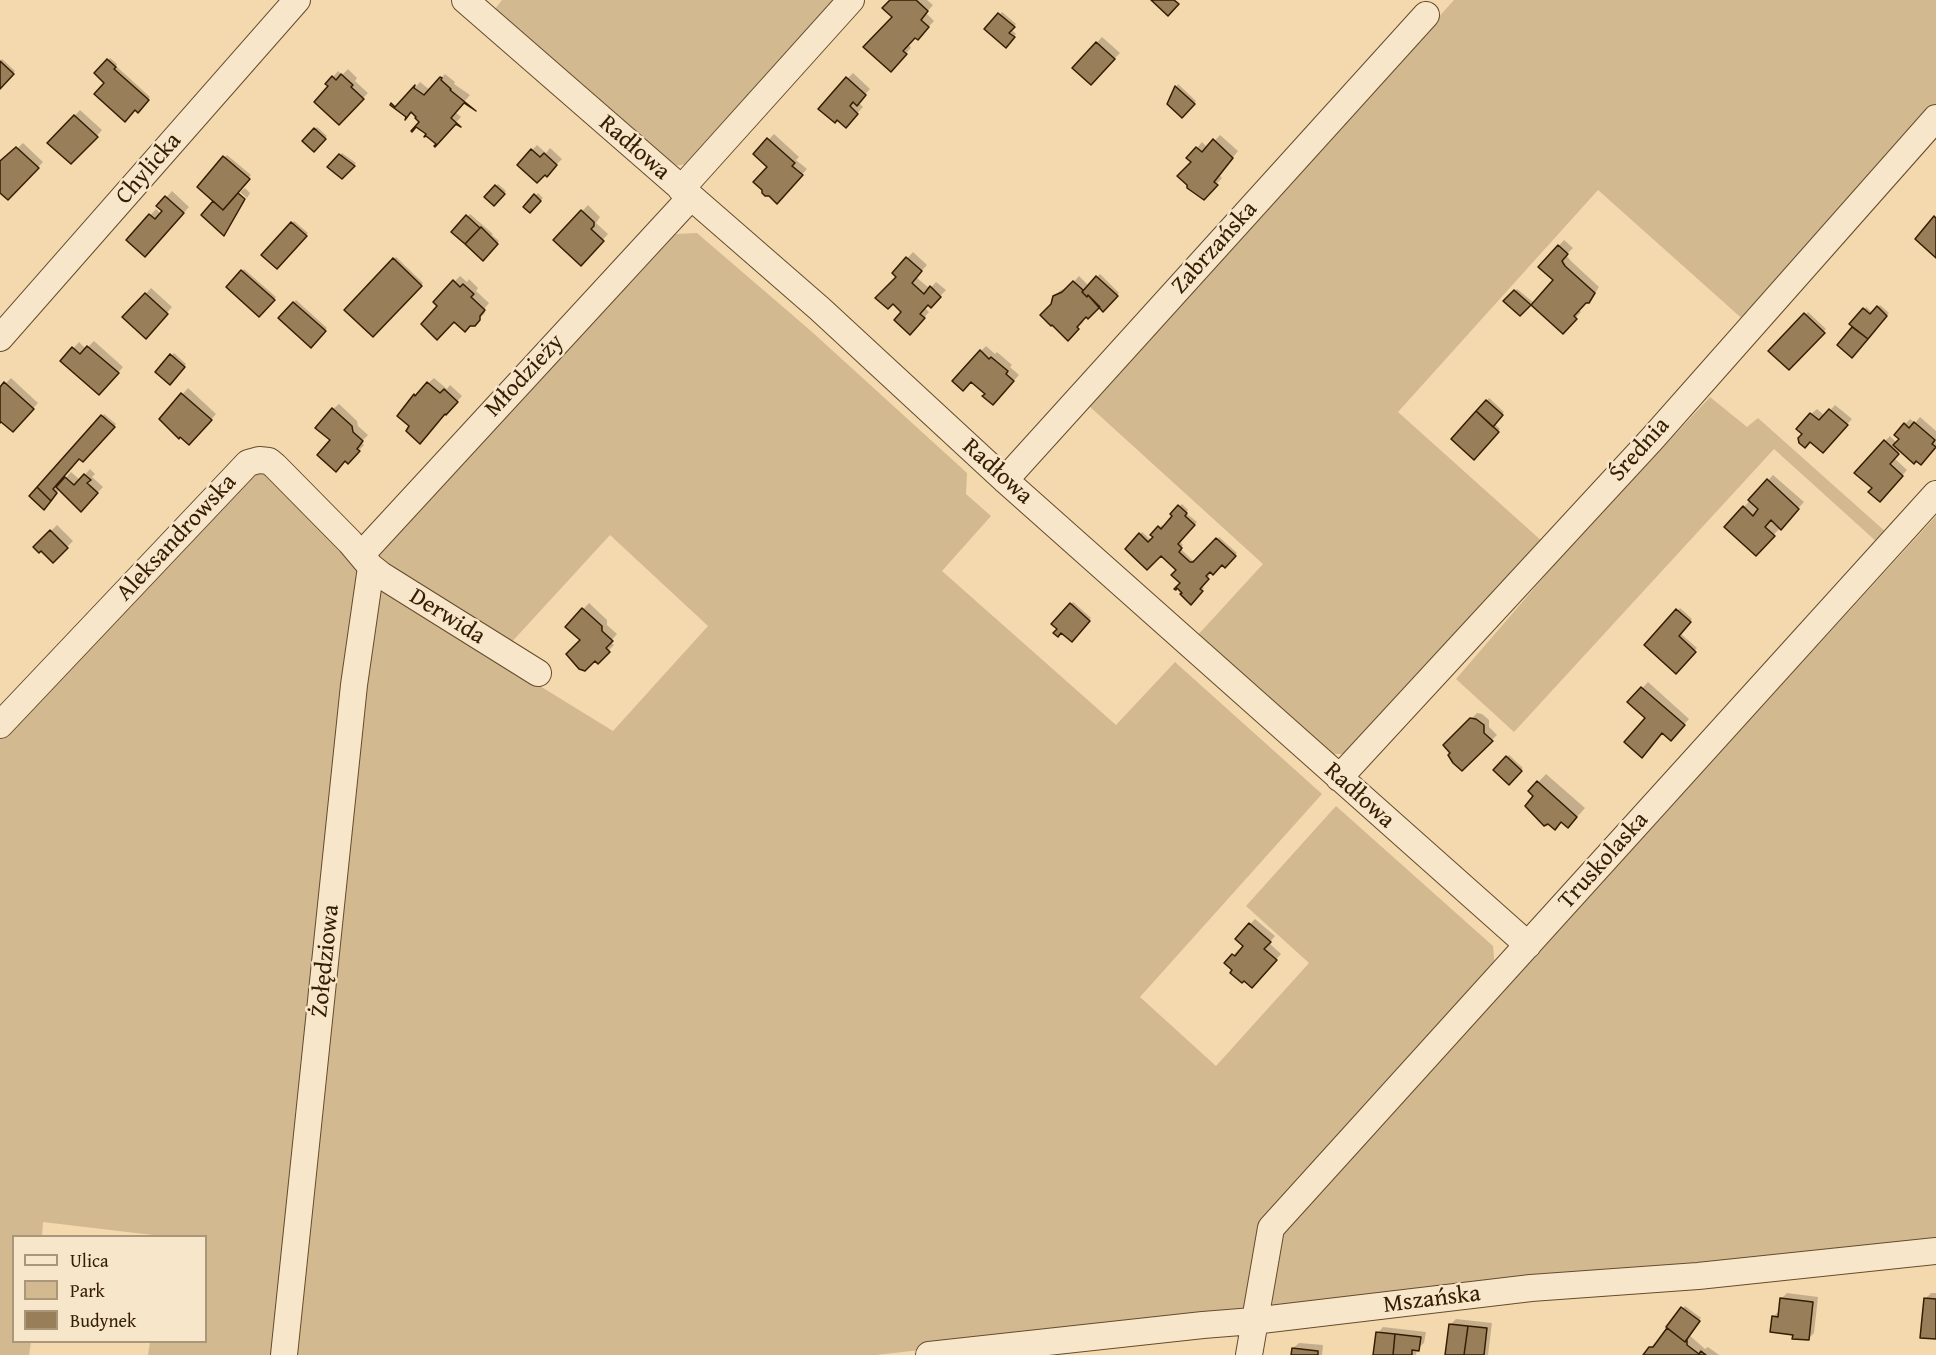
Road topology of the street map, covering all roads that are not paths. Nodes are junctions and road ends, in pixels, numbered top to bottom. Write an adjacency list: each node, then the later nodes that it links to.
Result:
1 (297, 0): 7 (street, Chylicka)
2 (465, 0): 6 (street, Radłowa)
3 (851, 0): 6 (street, Młodzieży)
4 (1426, 15): 8 (street, Zabrzańska)
5 (1936, 118): 13 (street, Średnia)
6 (686, 193): 8 (street, Radłowa); 10 (street, Młodzieży)
7 (0, 338)
8 (1005, 480): 13 (street, Radłowa)
9 (1936, 494): 14 (street, Truskolaska)
10 (366, 561): 11 (street, Derwida); 12 (street, Aleksandrowska); 17 (street, Żołędziowa)
11 (538, 673)
12 (0, 724)
13 (1340, 778): 14 (street, Radłowa)
14 (1528, 945): 16 (street, Truskolaska)
15 (1936, 1251): 16 (street, Mszańska)
16 (1253, 1321): 18 (street, Mszańska); 19 (street)
17 (284, 1355)
18 (928, 1355)
19 (1249, 1355)

